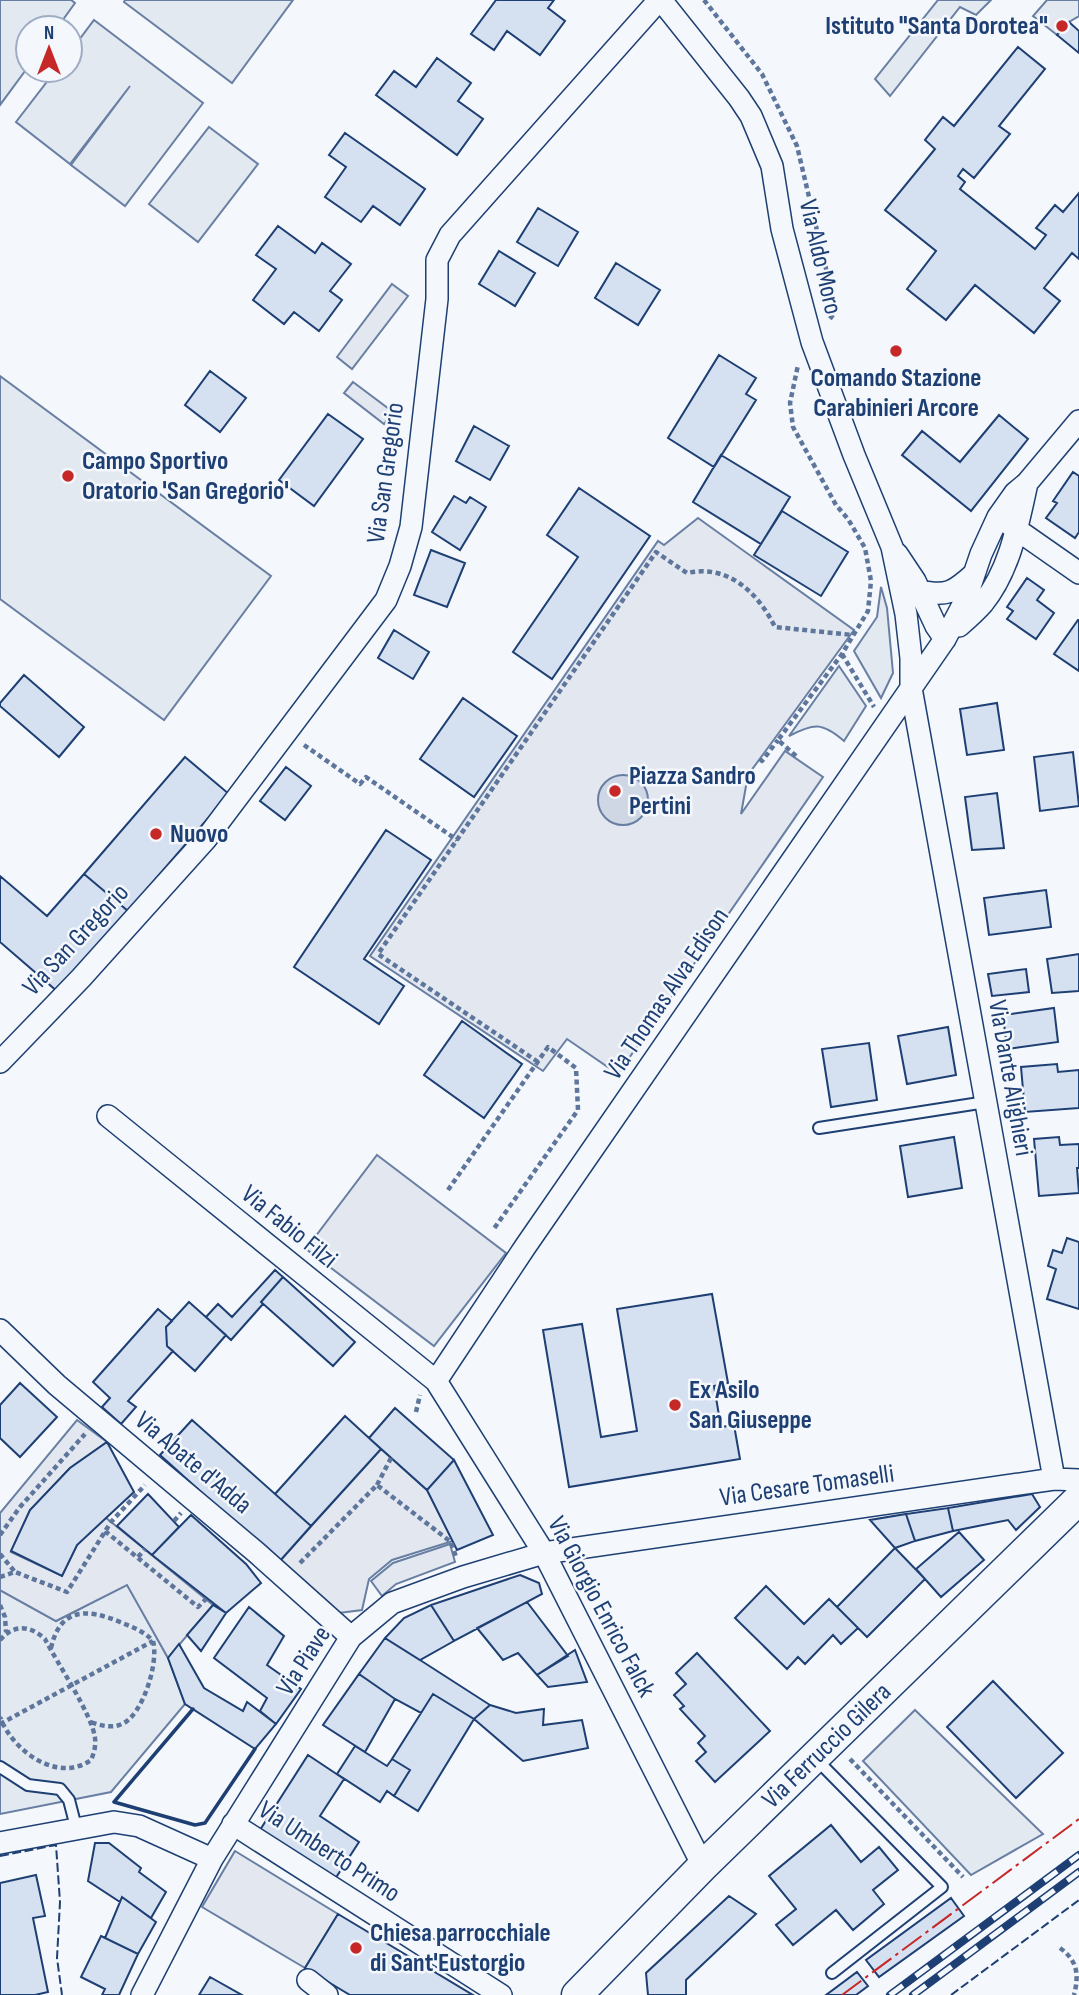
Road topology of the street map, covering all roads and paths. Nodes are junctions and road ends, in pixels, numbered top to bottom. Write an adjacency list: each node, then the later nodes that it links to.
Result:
1 (660, 0): 6 (street, Via Aldo Moro); 15 (street, Via San Gregorio)
2 (1079, 421): 3 (street, Via Thomas Alva Edison)
3 (1027, 483): 4 (street, Via Thomas Alva Edison); 5 (street, Via Thomas Alva Edison)
4 (998, 517): 5 (street); 8 (street, Via Thomas Alva Edison)
5 (1017, 529): 7 (street); 11 (street, Via Thomas Alva Edison)
6 (892, 547): 9 (street, Via Aldo Moro); 13 (street, Via Aldo Moro)
7 (1079, 573)
8 (974, 574): 9 (street); 11 (street, Via Thomas Alva Edison)
9 (920, 591): 11 (street, Via Aldo Moro)
10 (853, 635): 18 (path)
11 (945, 639): 13 (street, Via Thomas Alva Edison)
12 (842, 654): 14 (path)
13 (911, 688): 14 (street, Via Thomas Alva Edison); 21 (street, Via Dante Alighieri)
14 (890, 722): 27 (street, Via Thomas Alva Edison)
15 (286, 732): 18 (path); 19 (street, Via San Gregorio)
16 (778, 740): 17 (path)
17 (760, 759)
18 (457, 840): 20 (path)
19 (0, 1062)
20 (538, 1062): 24 (path); 25 (path)
21 (986, 1102): 23 (lane); 31 (street, Via Dante Alighieri)
22 (108, 1116): 27 (street, Via Fabio Filzi)
23 (819, 1128)
24 (448, 1190)
25 (493, 1230)
26 (0, 1330): 28 (street, Via Abate d'Adda)
27 (436, 1381): 38 (street, Via Giorgio Enrico Falck)
28 (99, 1420): 30 (street, Via Abate d'Adda); 36 (path)
29 (391, 1458): 33 (path)
30 (159, 1470): 35 (path); 44 (street, Via Abate d'Adda)
31 (1054, 1479): 32 (street, Via Cesare Tomaselli); 38 (street, Via Cesare Tomaselli)
32 (1079, 1480)
33 (377, 1485): 43 (path); 44 (path)
34 (1079, 1499): 56 (main road, Via Ferruccio Gilera)
35 (106, 1531): 40 (path); 41 (path)
36 (0, 1535)
37 (145, 1549): 40 (path)
38 (544, 1553): 43 (street, Via Piave); 62 (street, Via Giorgio Enrico Falck)
39 (0, 1554): 41 (path)
40 (138, 1557): 45 (path)
41 (15, 1572): 42 (path)
42 (0, 1577)
43 (464, 1577): 48 (street, Via Piave)
44 (285, 1578): 48 (street, Via Abate d'Adda)
45 (206, 1599)
46 (0, 1605): 47 (path)
47 (6, 1632): 49 (path); 51 (path)
48 (351, 1637): 58 (street, Via Piave)
49 (0, 1640)
50 (153, 1641): 51 (path); 52 (path); 54 (path)
51 (50, 1649): 52 (path)
52 (71, 1687): 54 (path); 55 (path)
53 (0, 1717): 55 (path)
54 (90, 1722): 55 (path)
55 (1, 1724)
56 (824, 1750): 62 (main road, Via Ferruccio Gilera); 63 (path); 65 (lane)
57 (0, 1767): 59 (lane)
58 (233, 1824): 61 (street, Via Piave); 69 (street, Via Umberto Primo)
59 (76, 1827): 60 (street); 61 (street)
60 (0, 1843)
61 (212, 1859): 67 (street, Via Piave)
62 (703, 1866): 70 (main road, Via Ferruccio Gilera)
63 (963, 1877)
64 (1060, 1948): 71 (path)
65 (832, 1973)
66 (308, 1980): 68 (street)
67 (142, 1995)
68 (327, 1995)
69 (501, 1995)
70 (577, 1995)
71 (1074, 1995)

